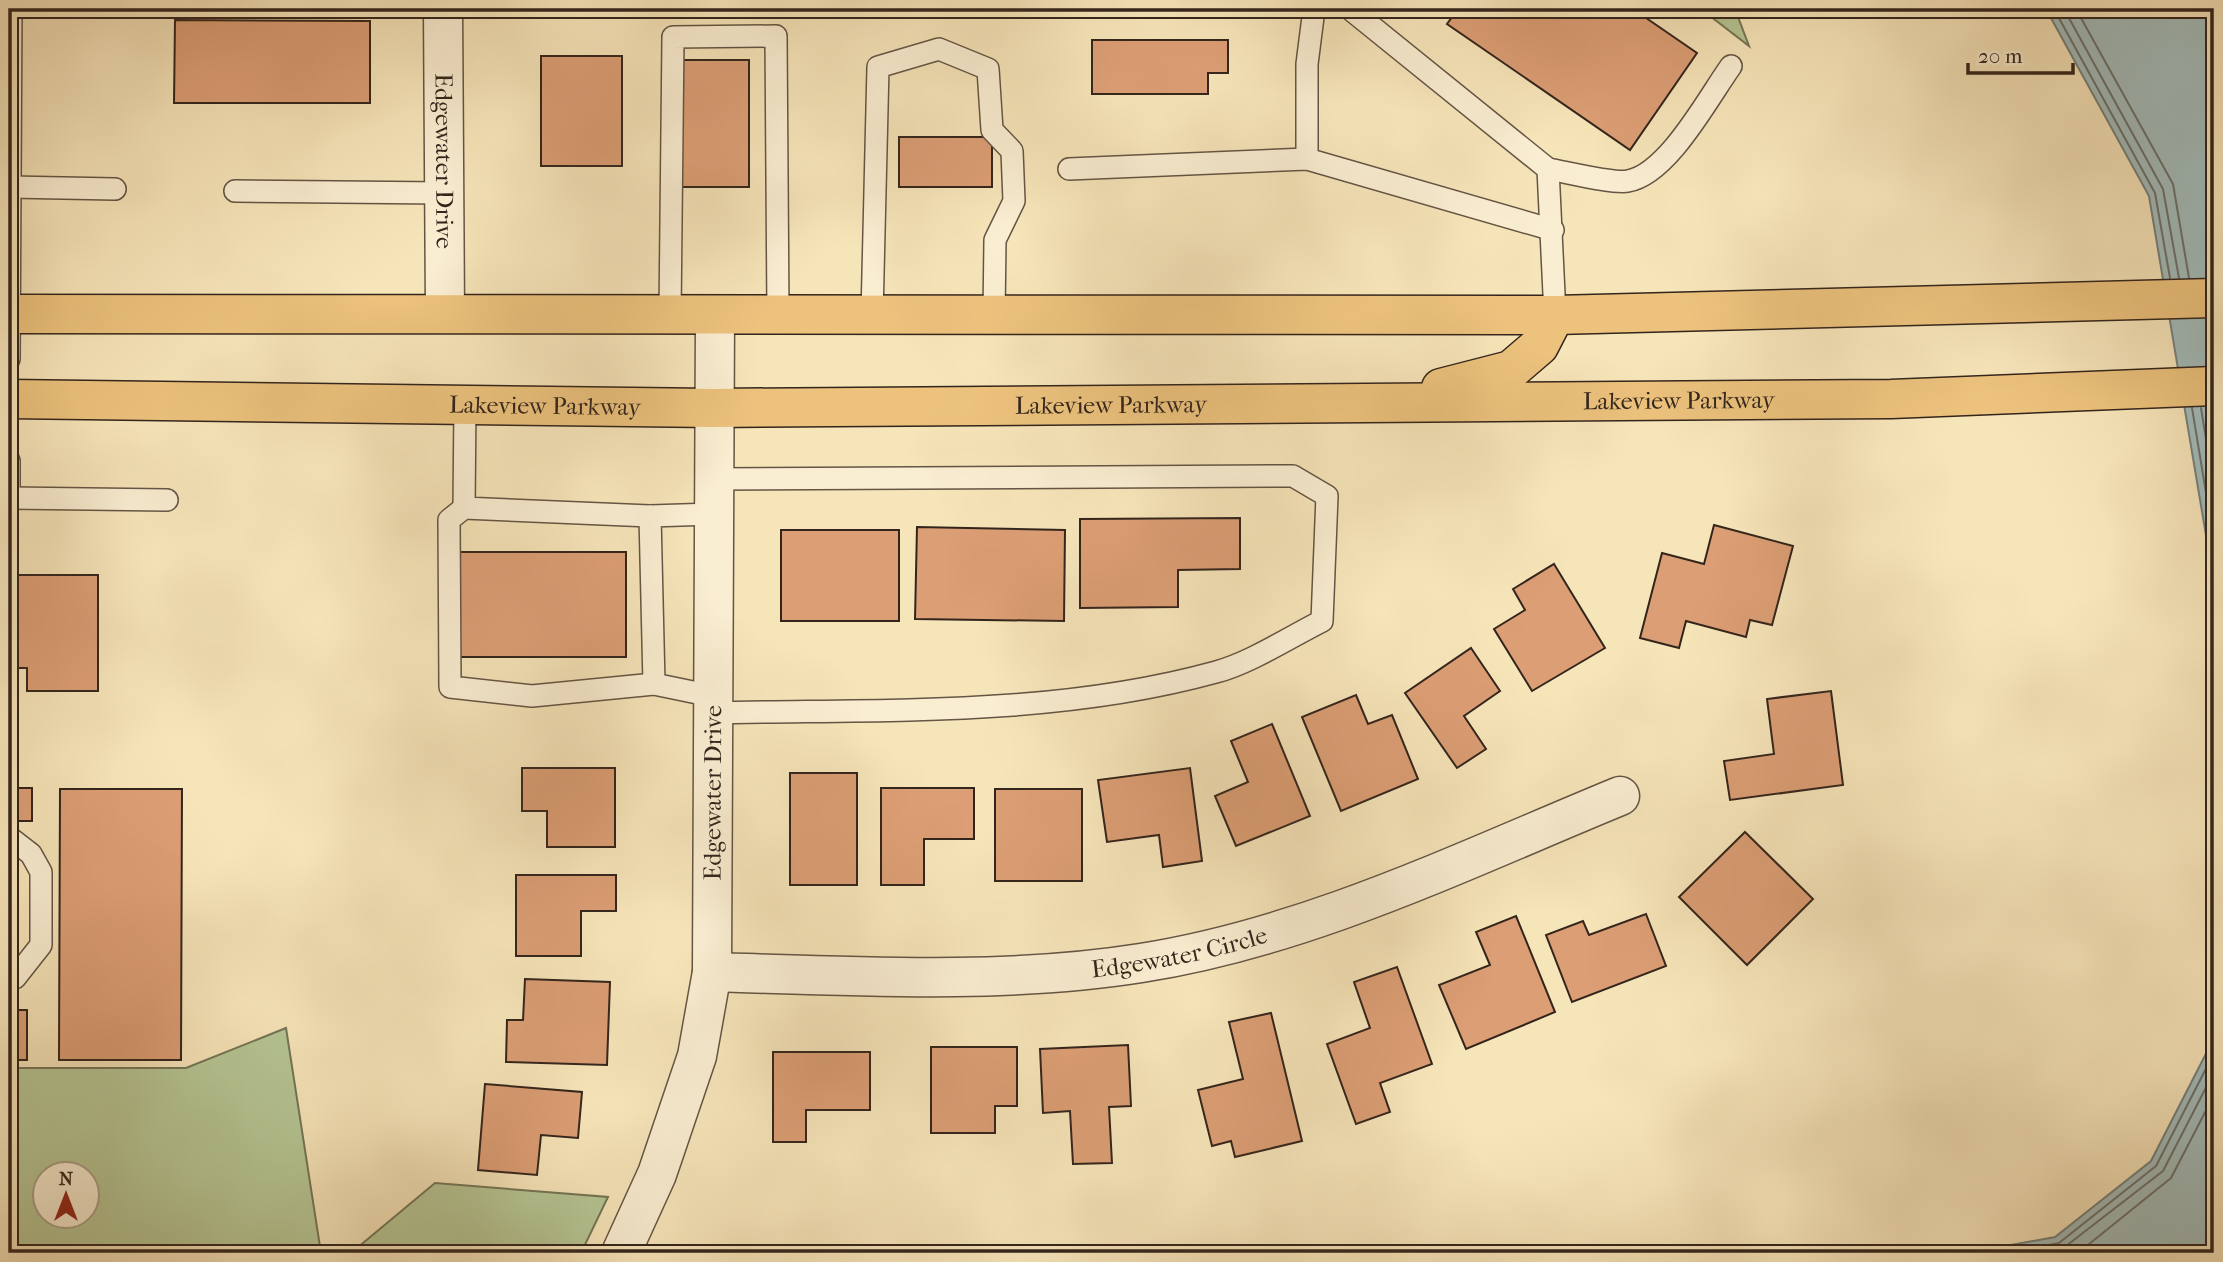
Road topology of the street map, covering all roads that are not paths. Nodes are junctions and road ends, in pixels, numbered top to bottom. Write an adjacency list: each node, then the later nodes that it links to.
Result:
1 (11, 9): 9 (lane)
2 (443, 9): 12 (street, Edgewater Drive)
3 (1314, 9): 6 (lane)
4 (1350, 9): 8 (lane)
5 (1731, 66): 8 (lane)
6 (1307, 159): 7 (lane); 13 (lane)
7 (1069, 169)
8 (1548, 169): 13 (lane)
9 (10, 187): 10 (lane); 16 (lane)
10 (115, 190)
11 (235, 191): 12 (lane)
12 (444, 193): 15 (street, Edgewater Drive)
13 (1553, 230): 22 (lane)
14 (2214, 298): 22 (main road)
15 (445, 313): 16 (main road); 17 (main road)
16 (9, 314): 23 (lane)
17 (670, 314): 18 (main road); 19 (lane)
18 (715, 315): 19 (main road); 28 (street, Edgewater Drive)
19 (778, 315): 20 (main road)
20 (872, 315): 21 (main road); 21 (lane)
21 (994, 315): 22 (main road)
22 (1555, 315): 26 (main road)
23 (9, 359)
24 (2214, 386): 26 (main road, Lakeview Parkway)
25 (9, 399): 27 (main road, Lakeview Parkway)
26 (1296, 403): 28 (main road, Lakeview Parkway)
27 (465, 404): 28 (main road, Lakeview Parkway); 33 (lane)
28 (713, 408): 30 (street, Edgewater Drive)
29 (9, 461): 31 (lane)
30 (713, 496): 34 (lane); 36 (street, Edgewater Drive); 36 (lane)
31 (9, 498): 32 (lane)
32 (167, 500)
33 (464, 508): 34 (lane); 35 (lane)
34 (650, 516): 35 (lane)
35 (654, 684): 36 (lane)
36 (712, 704): 39 (street, Edgewater Drive)
37 (1619, 796): 39 (street, Edgewater Circle)
38 (9, 838): 40 (lane)
39 (712, 972): 41 (street, Edgewater Drive)
40 (9, 979)
41 (621, 1253)

